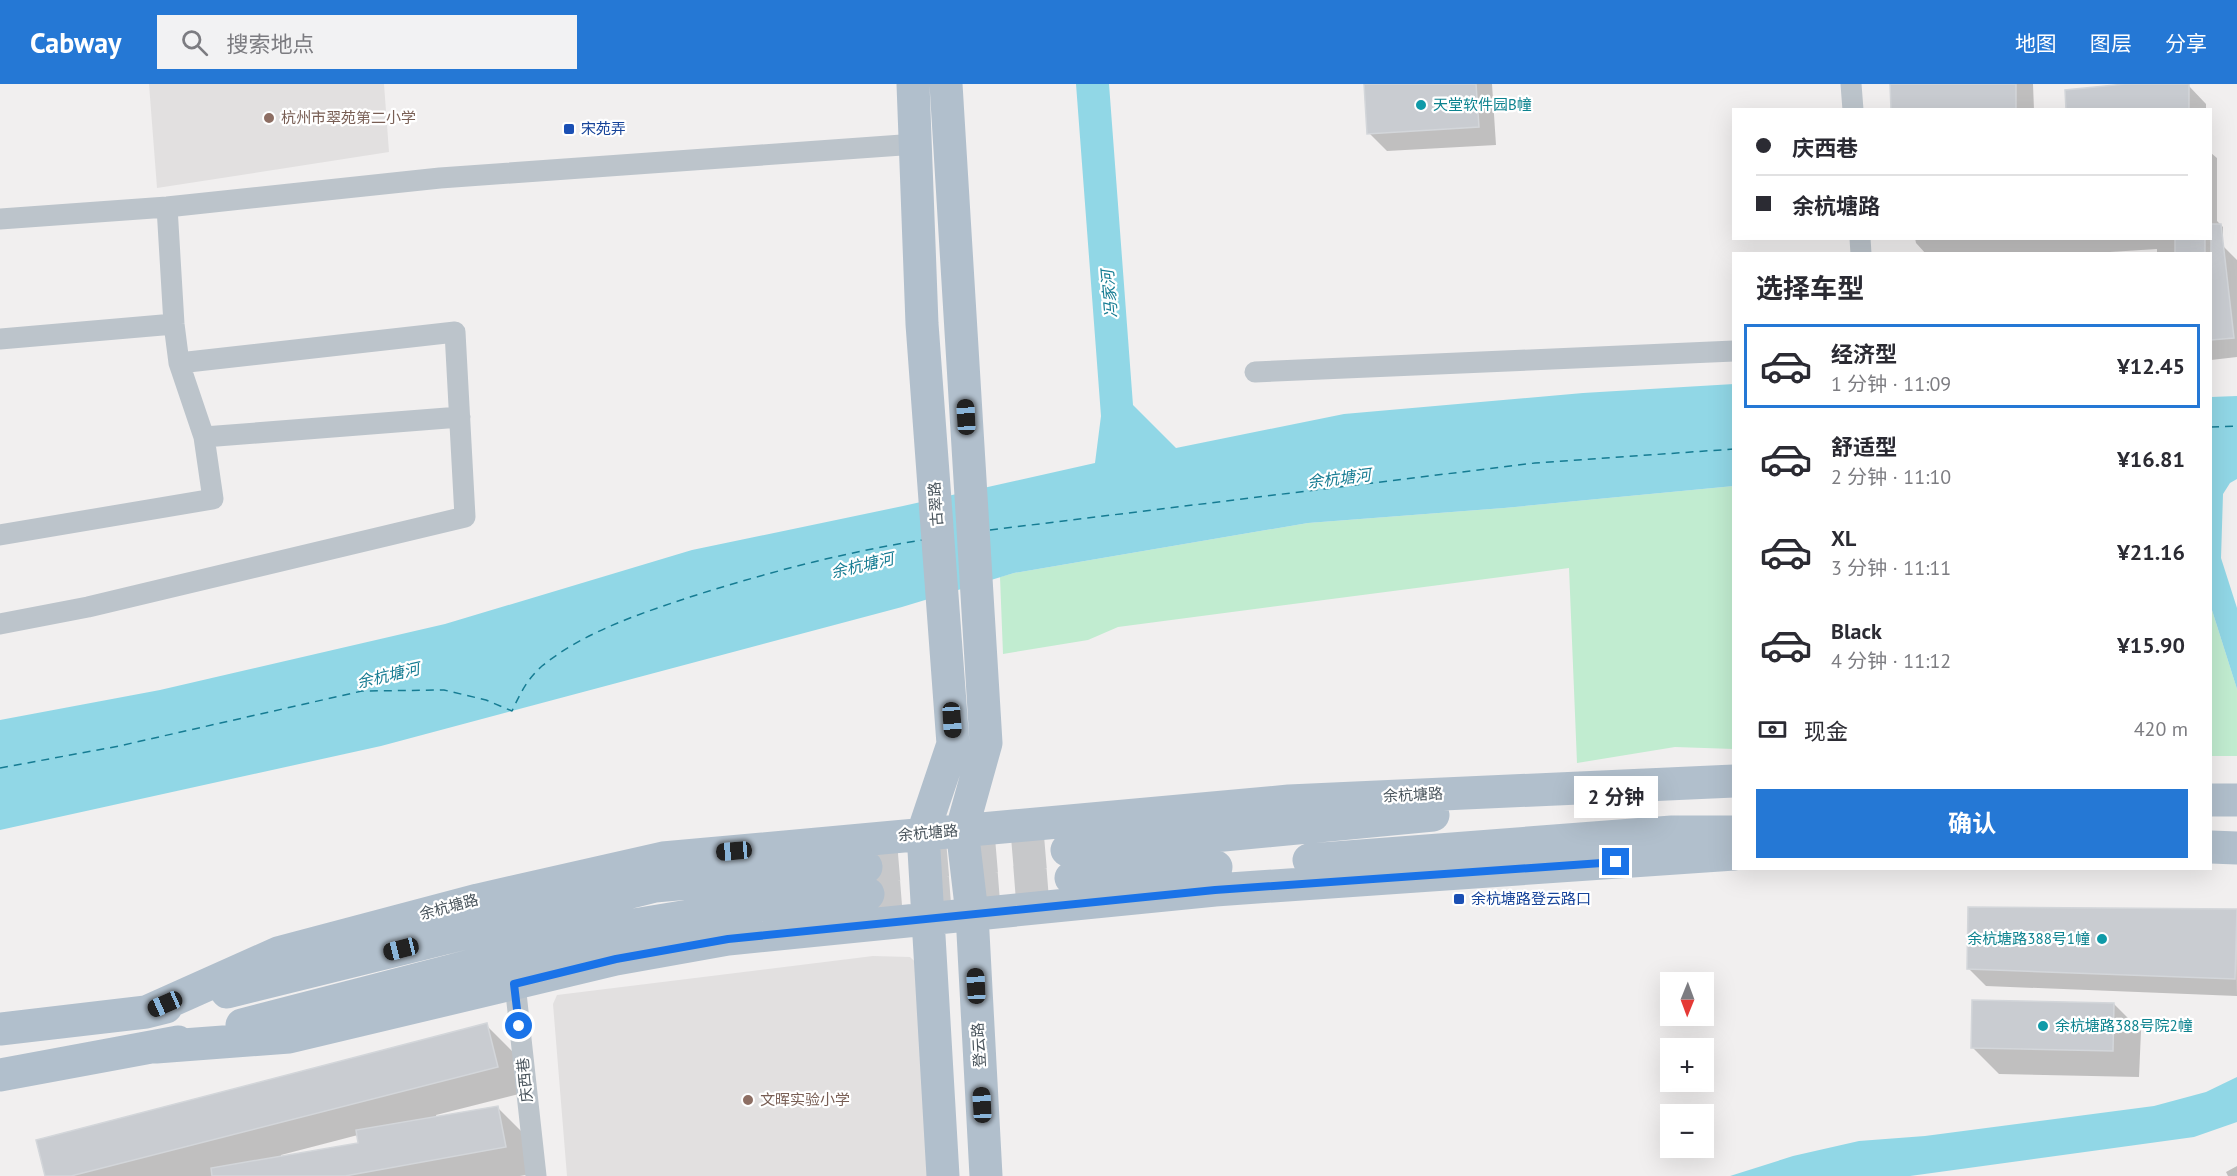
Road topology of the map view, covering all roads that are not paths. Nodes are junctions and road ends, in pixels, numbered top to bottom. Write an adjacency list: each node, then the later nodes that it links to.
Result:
1 (913, 84): 5 (main road, 古翠路)
2 (946, 84): 21 (main road)
3 (1851, 84): 4 (street)
4 (1853, 108)
5 (916, 144): 6 (street); 23 (main road, 古翠路)
6 (167, 207): 7 (street); 8 (street)
7 (0, 219)
8 (174, 324): 9 (street); 11 (street)
9 (0, 339)
10 (1732, 351): 12 (street)
11 (180, 363): 13 (street); 14 (street)
12 (1255, 372)
13 (460, 417): 14 (street); 16 (street)
14 (204, 437): 15 (street)
15 (0, 535)
16 (0, 624)
17 (1732, 782): 21 (main road, 余杭塘路)
18 (2212, 800): 19 (main road)
19 (2237, 800)
20 (1732, 802): 22 (main road, 余杭塘路)
21 (962, 829): 23 (main road, 余杭塘路); 27 (main road)
22 (1732, 832)
23 (923, 833): 28 (main road, 古翠路); 30 (main road, 余杭塘路)
24 (2212, 848): 25 (main road)
25 (2237, 848)
26 (1732, 854): 27 (main road, 余杭塘路)
27 (972, 914): 28 (main road, 余杭塘路); 36 (main road, 登云路)
28 (929, 919): 29 (main road, 余杭塘路); 35 (main road)
29 (514, 984): 32 (main road, 余杭塘路); 34 (street, 庆西巷)
30 (146, 1012): 31 (main road, 余杭塘路); 32 (main road, 余杭塘路)
31 (0, 1029)
32 (156, 1047): 33 (main road, 余杭塘路)
33 (0, 1075)
34 (536, 1176)
35 (943, 1176)
36 (986, 1176)

